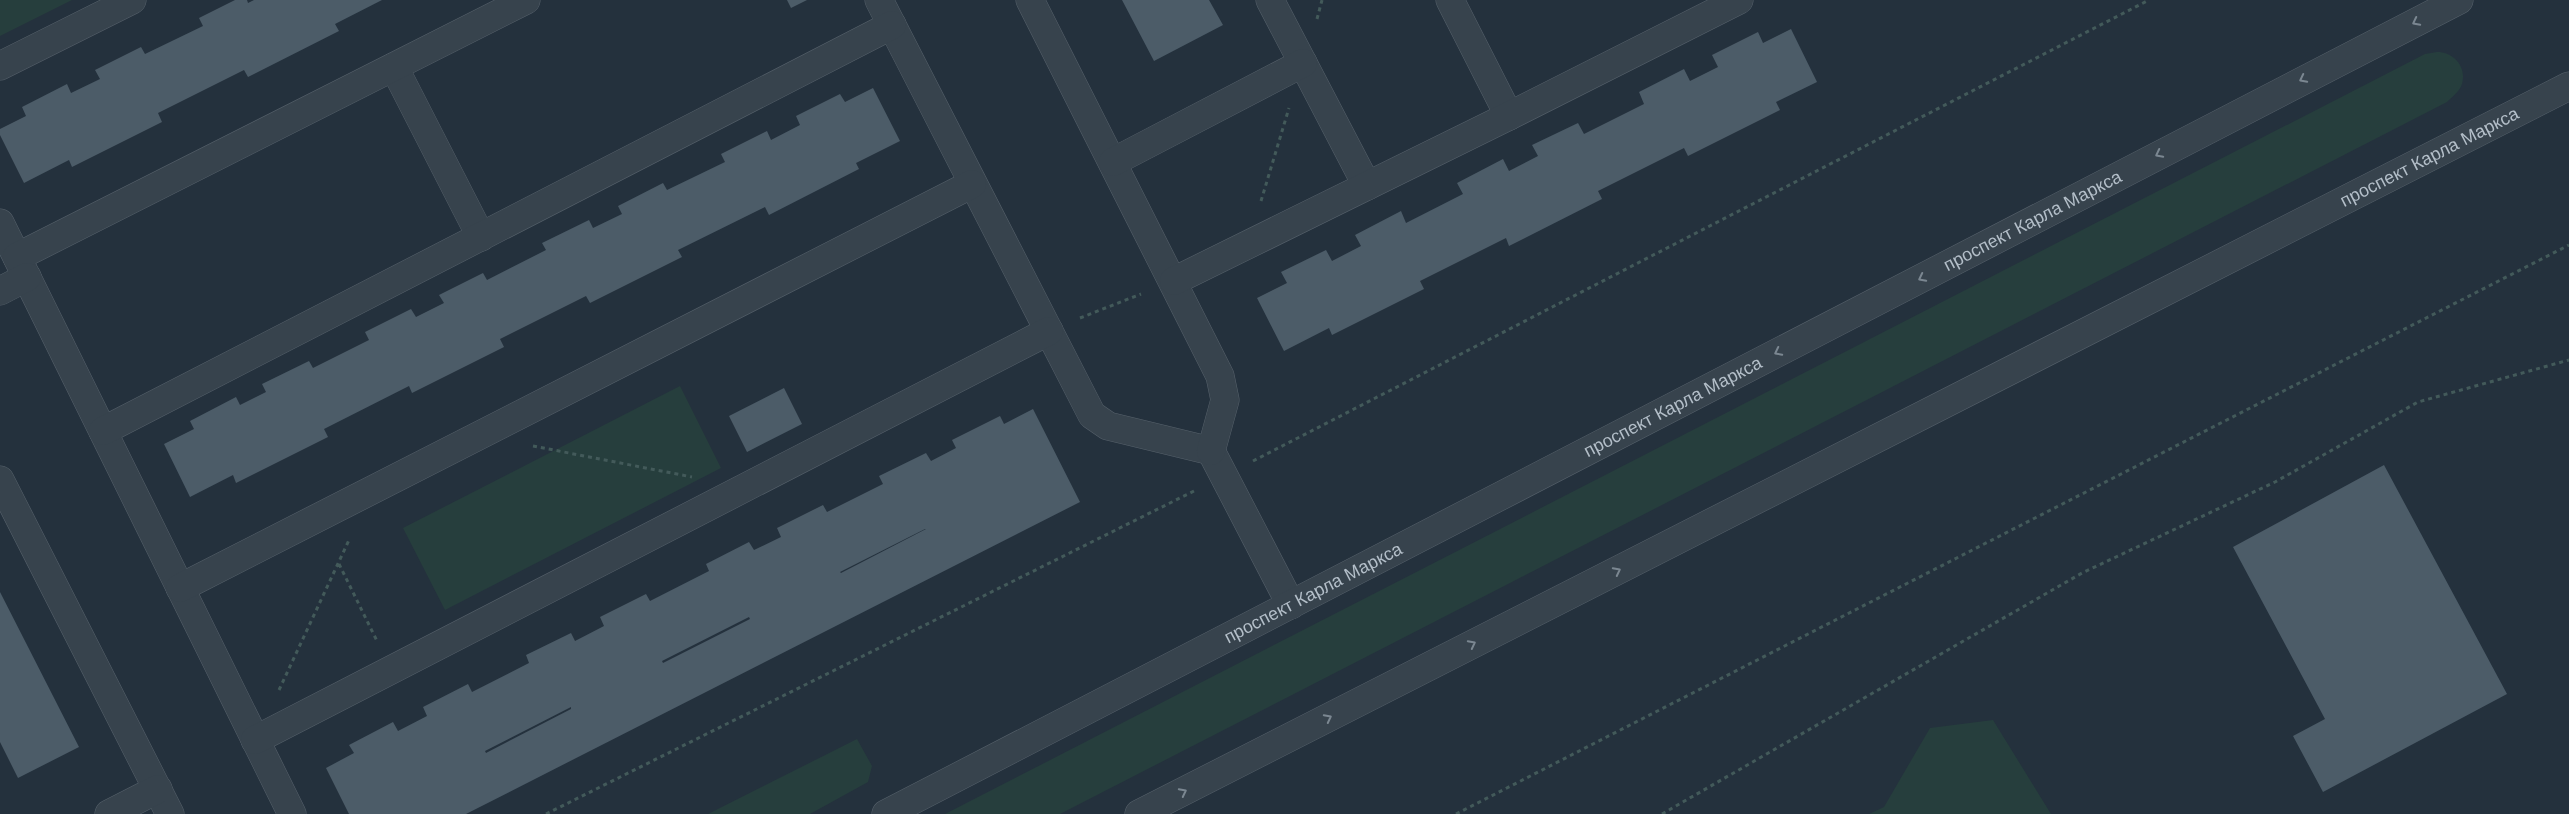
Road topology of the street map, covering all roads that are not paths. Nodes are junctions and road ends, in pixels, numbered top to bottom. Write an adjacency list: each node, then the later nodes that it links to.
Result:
1 (132, 0): 11 (street)
2 (526, 0): 12 (street)
3 (879, 0): 9 (street)
4 (1030, 0): 15 (street)
5 (1270, 0): 10 (street)
6 (1450, 0): 14 (street)
7 (1739, 0): 14 (street)
8 (2460, 0): 28 (street, проспект Карла Маркса, one-way to 28)
9 (892, 25): 16 (street); 19 (street)
10 (1303, 63): 15 (street); 17 (street)
11 (0, 66)
12 (394, 67): 19 (street); 20 (street)
13 (2569, 86): 35 (street, проспект Карла Маркса, one-way to 13)
14 (1509, 116): 17 (street)
15 (1113, 162): 21 (street)
16 (972, 184): 23 (street); 27 (street)
17 (1367, 186): 21 (street)
18 (0, 223): 20 (street)
19 (481, 237): 24 (street)
20 (22, 267): 22 (street); 24 (street)
21 (1174, 281): 25 (street)
22 (0, 291)
23 (1049, 331): 25 (street); 29 (street)
24 (103, 431): 27 (street)
25 (1211, 450): 28 (street)
26 (0, 480): 30 (street)
27 (180, 588): 29 (street)
28 (1291, 605): 34 (street, проспект Карла Маркса)
29 (255, 740): 33 (street)
30 (158, 789): 31 (street); 32 (street)
31 (109, 814)
32 (170, 814)
33 (292, 814)
34 (886, 814)
35 (1139, 814)

